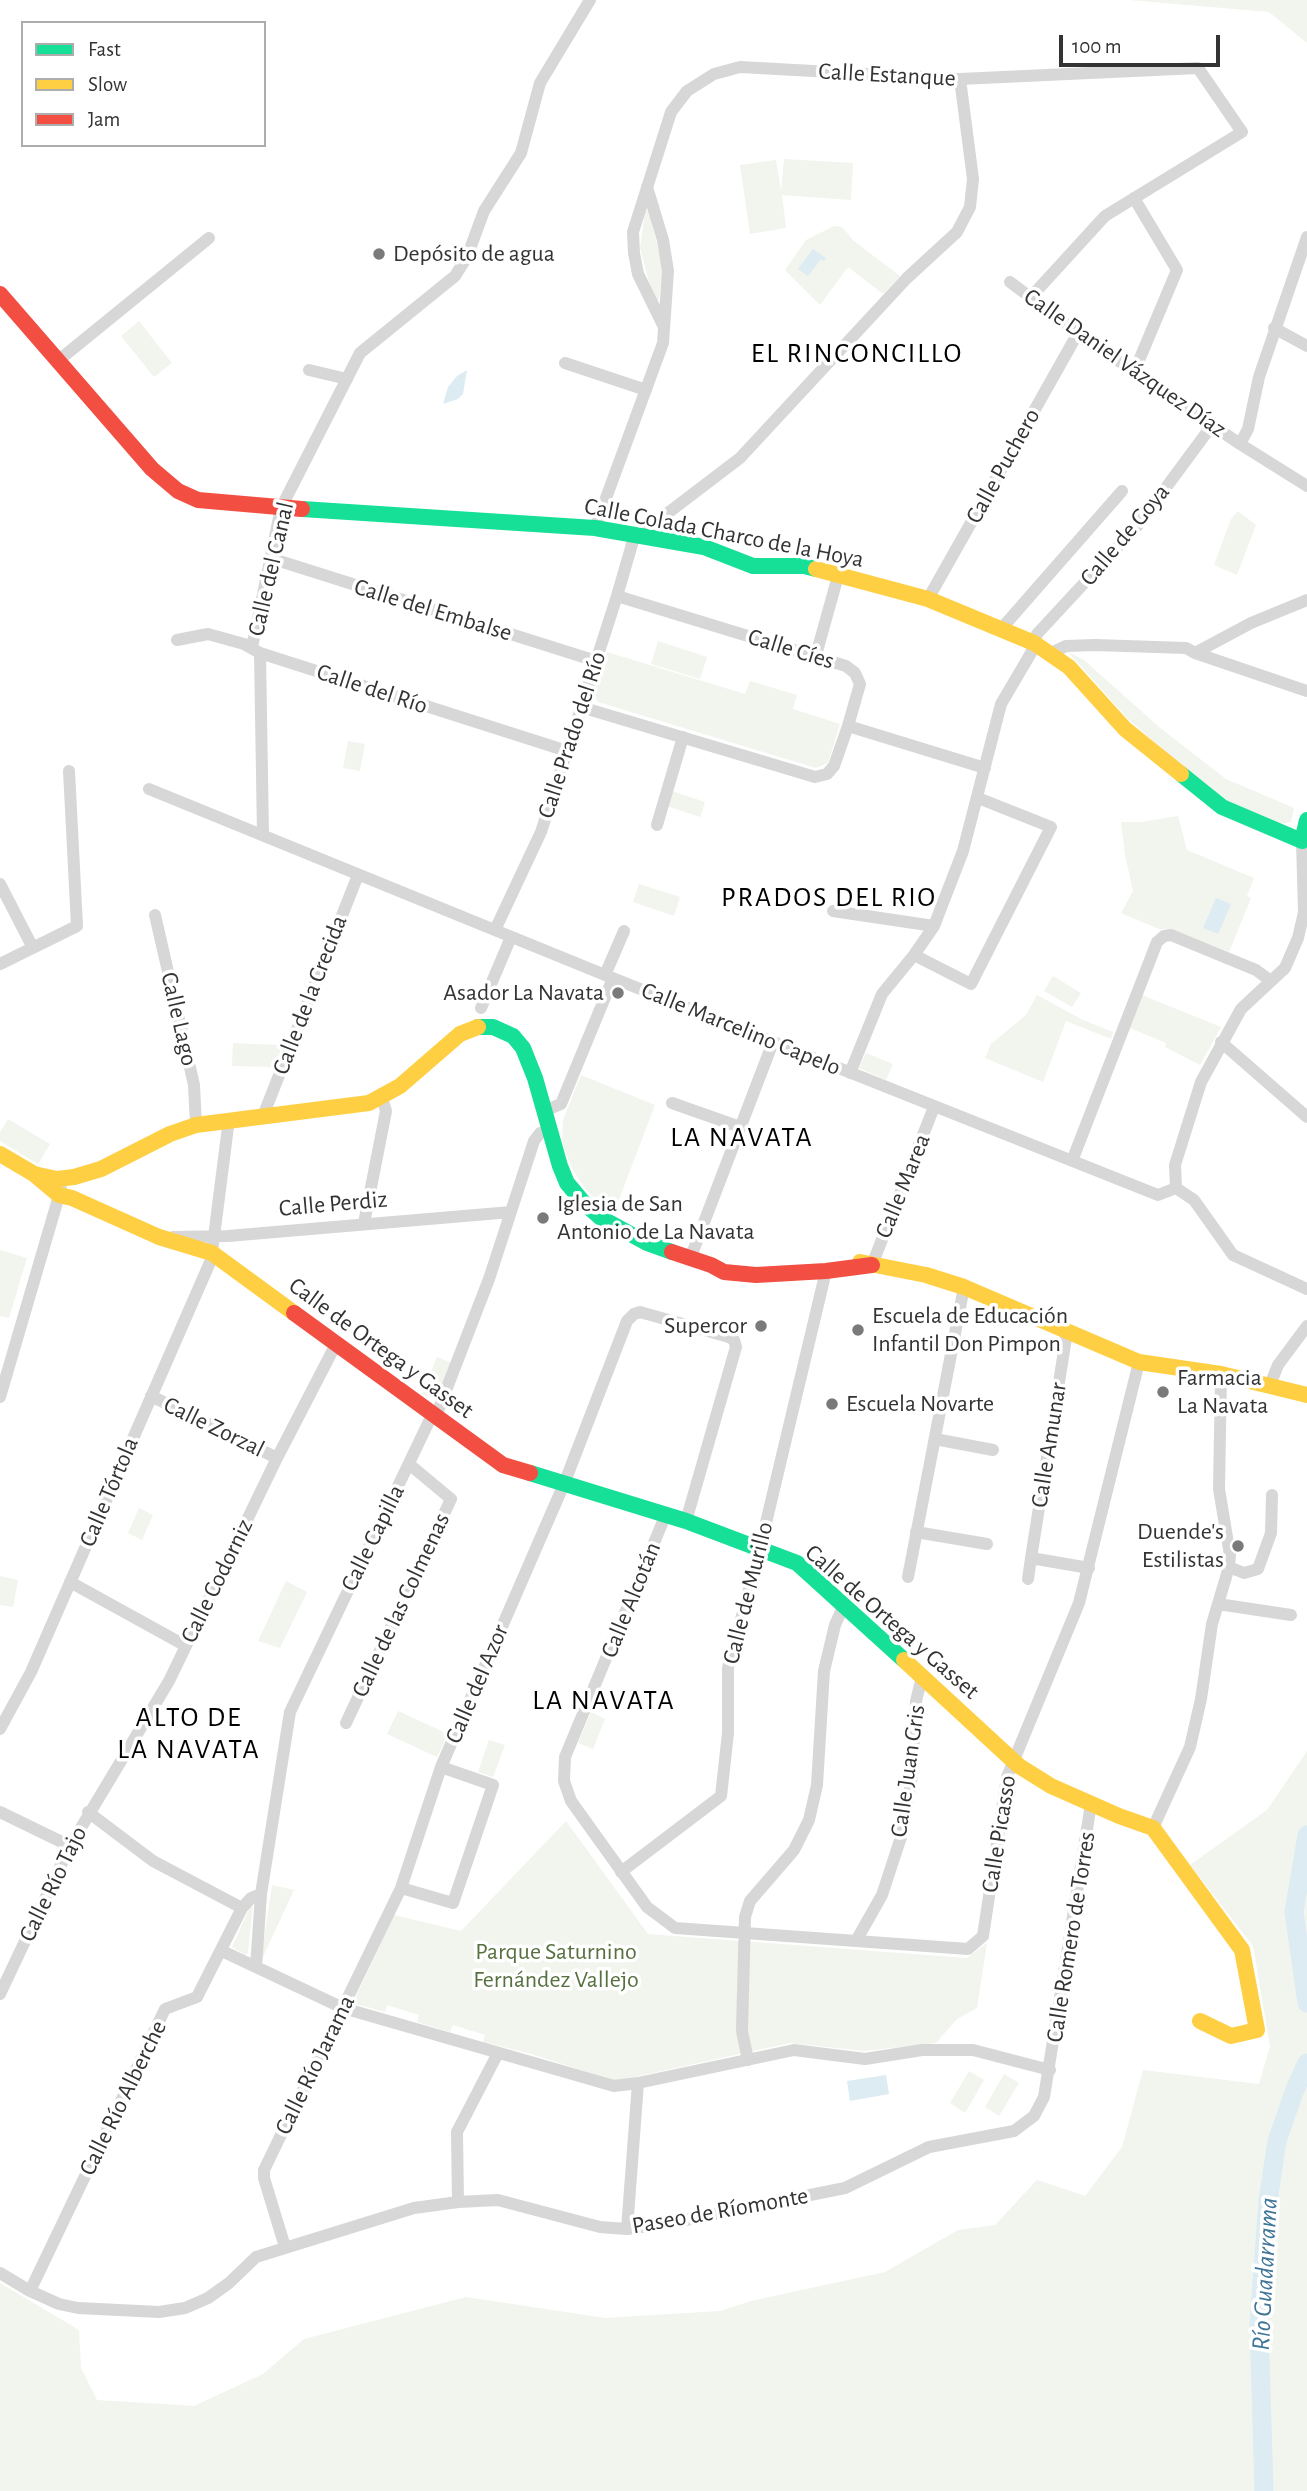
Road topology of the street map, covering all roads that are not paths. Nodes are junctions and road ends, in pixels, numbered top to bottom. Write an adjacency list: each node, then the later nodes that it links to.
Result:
1 (590, 0): 18 (street, Calle del Canal)
2 (960, 79): 3 (street, Calle Estanque); 4 (street, Calle Estanque); 26 (street)
3 (646, 187): 10 (street); 10 (street, Calle Estanque)
4 (1134, 198): 9 (street); 17 (street)
5 (1307, 237): 11 (street)
6 (209, 238): 14 (street)
7 (1010, 282): 9 (street, Calle Daniel Vázquez Díaz)
8 (0, 294): 14 (street, Calle Colada Charco de la Hoya)
9 (1030, 298): 12 (street, Calle Daniel Vázquez Díaz)
10 (663, 326): 19 (street)
11 (1274, 328): 13 (street); 21 (street)
12 (1078, 333): 17 (street, Calle Daniel Vázquez Díaz); 30 (street, Calle Puchero)
13 (1307, 345)
14 (59, 360): 24 (street, Calle Colada Charco de la Hoya)
15 (565, 363): 19 (street)
16 (309, 370): 18 (street)
17 (1135, 370): 20 (street, Calle Daniel Vázquez Díaz)
18 (347, 379): 24 (street, Calle del Canal)
19 (646, 390): 25 (street)
20 (1213, 424): 21 (street, Calle Daniel Vázquez Díaz); 34 (street, Calle de Goya)
21 (1240, 444): 22 (street, Calle Daniel Vázquez Díaz)
22 (1307, 486)
23 (1122, 491): 32 (street)
24 (281, 508): 25 (street, Calle Colada Charco de la Hoya); 27 (street, Calle del Canal)
25 (595, 528): 26 (street, Calle Colada Charco de la Hoya)
26 (637, 535): 28 (street, Calle Colada Charco de la Hoya); 29 (street, Calle Prado del Río)
27 (270, 558): 35 (street, Calle del Canal); 39 (street, Calle del Embalse)
28 (838, 576): 30 (street, Calle Colada Charco de la Hoya); 38 (street)
29 (617, 596): 38 (street, Calle Cíes); 39 (street, Calle Prado del Río)
30 (928, 599): 32 (street, Calle Colada Charco de la Hoya)
31 (1307, 600): 37 (street)
32 (1002, 628): 34 (street, Calle Colada Charco de la Hoya)
33 (177, 640): 35 (street, Calle del Río)
34 (1034, 643): 36 (street, Calle Colada Charco de la Hoya); 45 (street, Calle de Goya)
35 (256, 650): 44 (street, Calle del Río); 51 (street, Calle del Canal)
36 (1051, 653): 37 (street); 52 (street, Calle Colada Charco de la Hoya)
37 (1195, 653): 40 (street)
38 (816, 655): 42 (street, Calle Cíes)
39 (596, 661): 41 (street, Calle Prado del Río)
40 (1307, 691)
41 (581, 707): 43 (street, Calle Cíes); 44 (street, Calle Prado del Río)
42 (848, 726): 43 (street, Calle Cíes); 45 (street)
43 (683, 737): 50 (street)
44 (567, 751): 58 (street, Calle Prado del Río)
45 (985, 768): 48 (street, Calle de Goya)
46 (69, 771): 61 (street)
47 (149, 789): 51 (street, Calle Marcelino Capelo)
48 (978, 798): 57 (street, Calle de Goya); 62 (street)
49 (1307, 820): 52 (street)
50 (657, 825)
51 (263, 835): 53 (street, Calle Marcelino Capelo)
52 (1302, 841): 65 (street)
53 (358, 875): 58 (street, Calle Marcelino Capelo); 74 (street, Calle de la Crecida)
54 (0, 884): 61 (street)
55 (833, 911): 57 (street)
56 (155, 915): 77 (street, Calle Lago)
57 (934, 926): 62 (street, Calle de Goya)
58 (495, 930): 60 (street, Calle Marcelino Capelo)
59 (624, 931): 64 (street)
60 (511, 937): 64 (street, Calle Marcelino Capelo); 66 (street)
61 (33, 948): 63 (street)
62 (914, 955): 69 (street, Calle de Goya)
63 (0, 964)
64 (609, 976): 67 (street, Calle Marcelino Capelo); 73 (street)
65 (1271, 981): 68 (street); 81 (street)
66 (481, 1008)
67 (773, 1042): 69 (street, Calle Marcelino Capelo); 78 (street)
68 (1221, 1042): 75 (street); 83 (street)
69 (850, 1073): 72 (street, Calle Marcelino Capelo)
70 (382, 1098): 73 (street); 74 (street); 85 (street)
71 (672, 1103): 78 (street)
72 (934, 1107): 81 (street, Calle Marcelino Capelo); 90 (street, Calle Marea)
73 (544, 1111): 79 (street)
74 (263, 1116): 76 (street)
75 (1307, 1117)
76 (229, 1119): 77 (street); 86 (street, Calle Tórtola)
77 (196, 1125): 82 (street)
78 (740, 1128): 87 (street)
79 (550, 1131): 84 (street, Calle Capilla); 87 (street)
80 (0, 1154): 82 (street, Calle Perdiz)
81 (1072, 1161): 83 (street, Calle Marcelino Capelo)
82 (65, 1187): 86 (street, Calle Perdiz); 103 (street)
83 (1176, 1188): 94 (street)
84 (511, 1212): 85 (street, Calle Perdiz); 104 (street, Calle Capilla)
85 (364, 1223): 86 (street, Calle Perdiz)
86 (213, 1245): 97 (street, Calle de Ortega y Gasset); 102 (street, Calle Tórtola)
87 (690, 1259): 91 (street)
88 (851, 1261): 89 (street); 90 (street); 92 (street)
89 (770, 1265): 91 (street); 92 (street)
90 (872, 1265): 92 (street); 93 (street)
91 (718, 1269): 92 (street)
92 (826, 1270): 115 (street, Calle de Murillo)
93 (964, 1287): 96 (street); 105 (street)
94 (1307, 1289)
95 (1307, 1326): 100 (street)
96 (1067, 1332): 98 (street); 116 (street, Calle Amunar)
97 (336, 1345): 104 (street, Calle de Ortega y Gasset); 107 (street, Calle Codorniz)
98 (1139, 1362): 99 (street); 118 (street, Calle Picasso)
99 (1221, 1374): 100 (street); 117 (street)
100 (1270, 1385): 101 (street)
101 (1307, 1395)
102 (151, 1396): 107 (street, Calle Zorzal); 121 (street, Calle Tórtola)
103 (0, 1397)
104 (432, 1415): 108 (street, Calle Capilla); 109 (street, Calle de Ortega y Gasset)
105 (935, 1439): 106 (street); 113 (street)
106 (993, 1450)
107 (277, 1458): 125 (street, Calle Codorniz)
108 (409, 1464): 127 (street, Calle de las Colmenas); 138 (street, Calle Capilla)
109 (564, 1484): 111 (street, Calle de Ortega y Gasset); 112 (street, Calle del Azor); 130 (street, Calle del Azor)
110 (1272, 1495): 117 (street)
111 (666, 1514): 112 (street, Calle de Ortega y Gasset); 136 (street, Calle Alcotán)
112 (686, 1521): 115 (street, Calle de Ortega y Gasset)
113 (916, 1532): 114 (street); 119 (street)
114 (986, 1544)
115 (760, 1548): 123 (street, Calle de Ortega y Gasset); 136 (street, Calle de Murillo)
116 (1031, 1558): 118 (street); 120 (street, Calle Amunar)
117 (1229, 1567): 122 (street)
118 (1089, 1568): 129 (street, Calle Picasso)
119 (908, 1577)
120 (1028, 1580)
121 (70, 1583): 125 (street); 128 (street, Calle Tórtola)
122 (1218, 1604): 124 (street); 134 (street)
123 (844, 1605): 126 (street, Calle de Ortega y Gasset); 140 (street)
124 (1291, 1615)
125 (186, 1646): 133 (street, Calle Codorniz)
126 (922, 1677): 129 (street, Calle de Ortega y Gasset); 141 (street, Calle Juan Gris)
127 (345, 1723)
128 (0, 1729)
129 (1012, 1759): 131 (street, Calle de Ortega y Gasset); 141 (street, Calle Picasso)
130 (441, 1768): 137 (street, Calle del Azor); 137 (street)
131 (1091, 1804): 134 (street, Calle de Ortega y Gasset); 149 (street, Calle Romero de Torres)
132 (0, 1812): 135 (street)
133 (88, 1812): 135 (street, Calle Río Tajo); 139 (street)
134 (1153, 1828): 146 (street)
135 (70, 1846): 144 (street, Calle Río Tajo)
136 (621, 1872): 140 (street, Calle Picasso)
137 (401, 1888): 145 (street, Calle Río Jarama)
138 (261, 1894): 139 (street, Calle Río Alberche); 143 (street, Calle Capilla)
139 (242, 1908): 142 (street, Calle Río Alberche)
140 (745, 1934): 141 (street, Calle Picasso); 148 (street)
141 (856, 1941)
142 (222, 1951): 143 (street); 155 (street, Calle Río Alberche)
143 (256, 1967): 145 (street)
144 (0, 1994)
145 (343, 2008): 147 (street); 153 (street, Calle Río Jarama)
146 (1200, 2021)
147 (498, 2053): 150 (street); 151 (street)
148 (748, 2060): 149 (street); 150 (street)
149 (1050, 2070): 152 (street, Paseo de Ríomonte)
150 (638, 2083): 152 (street)
151 (458, 2202): 152 (street, Paseo de Ríomonte); 153 (street, Paseo de Ríomonte)
152 (626, 2229)
153 (285, 2246): 155 (street, Paseo de Ríomonte)
154 (0, 2273): 155 (street, Paseo de Ríomonte)
155 (30, 2291)

